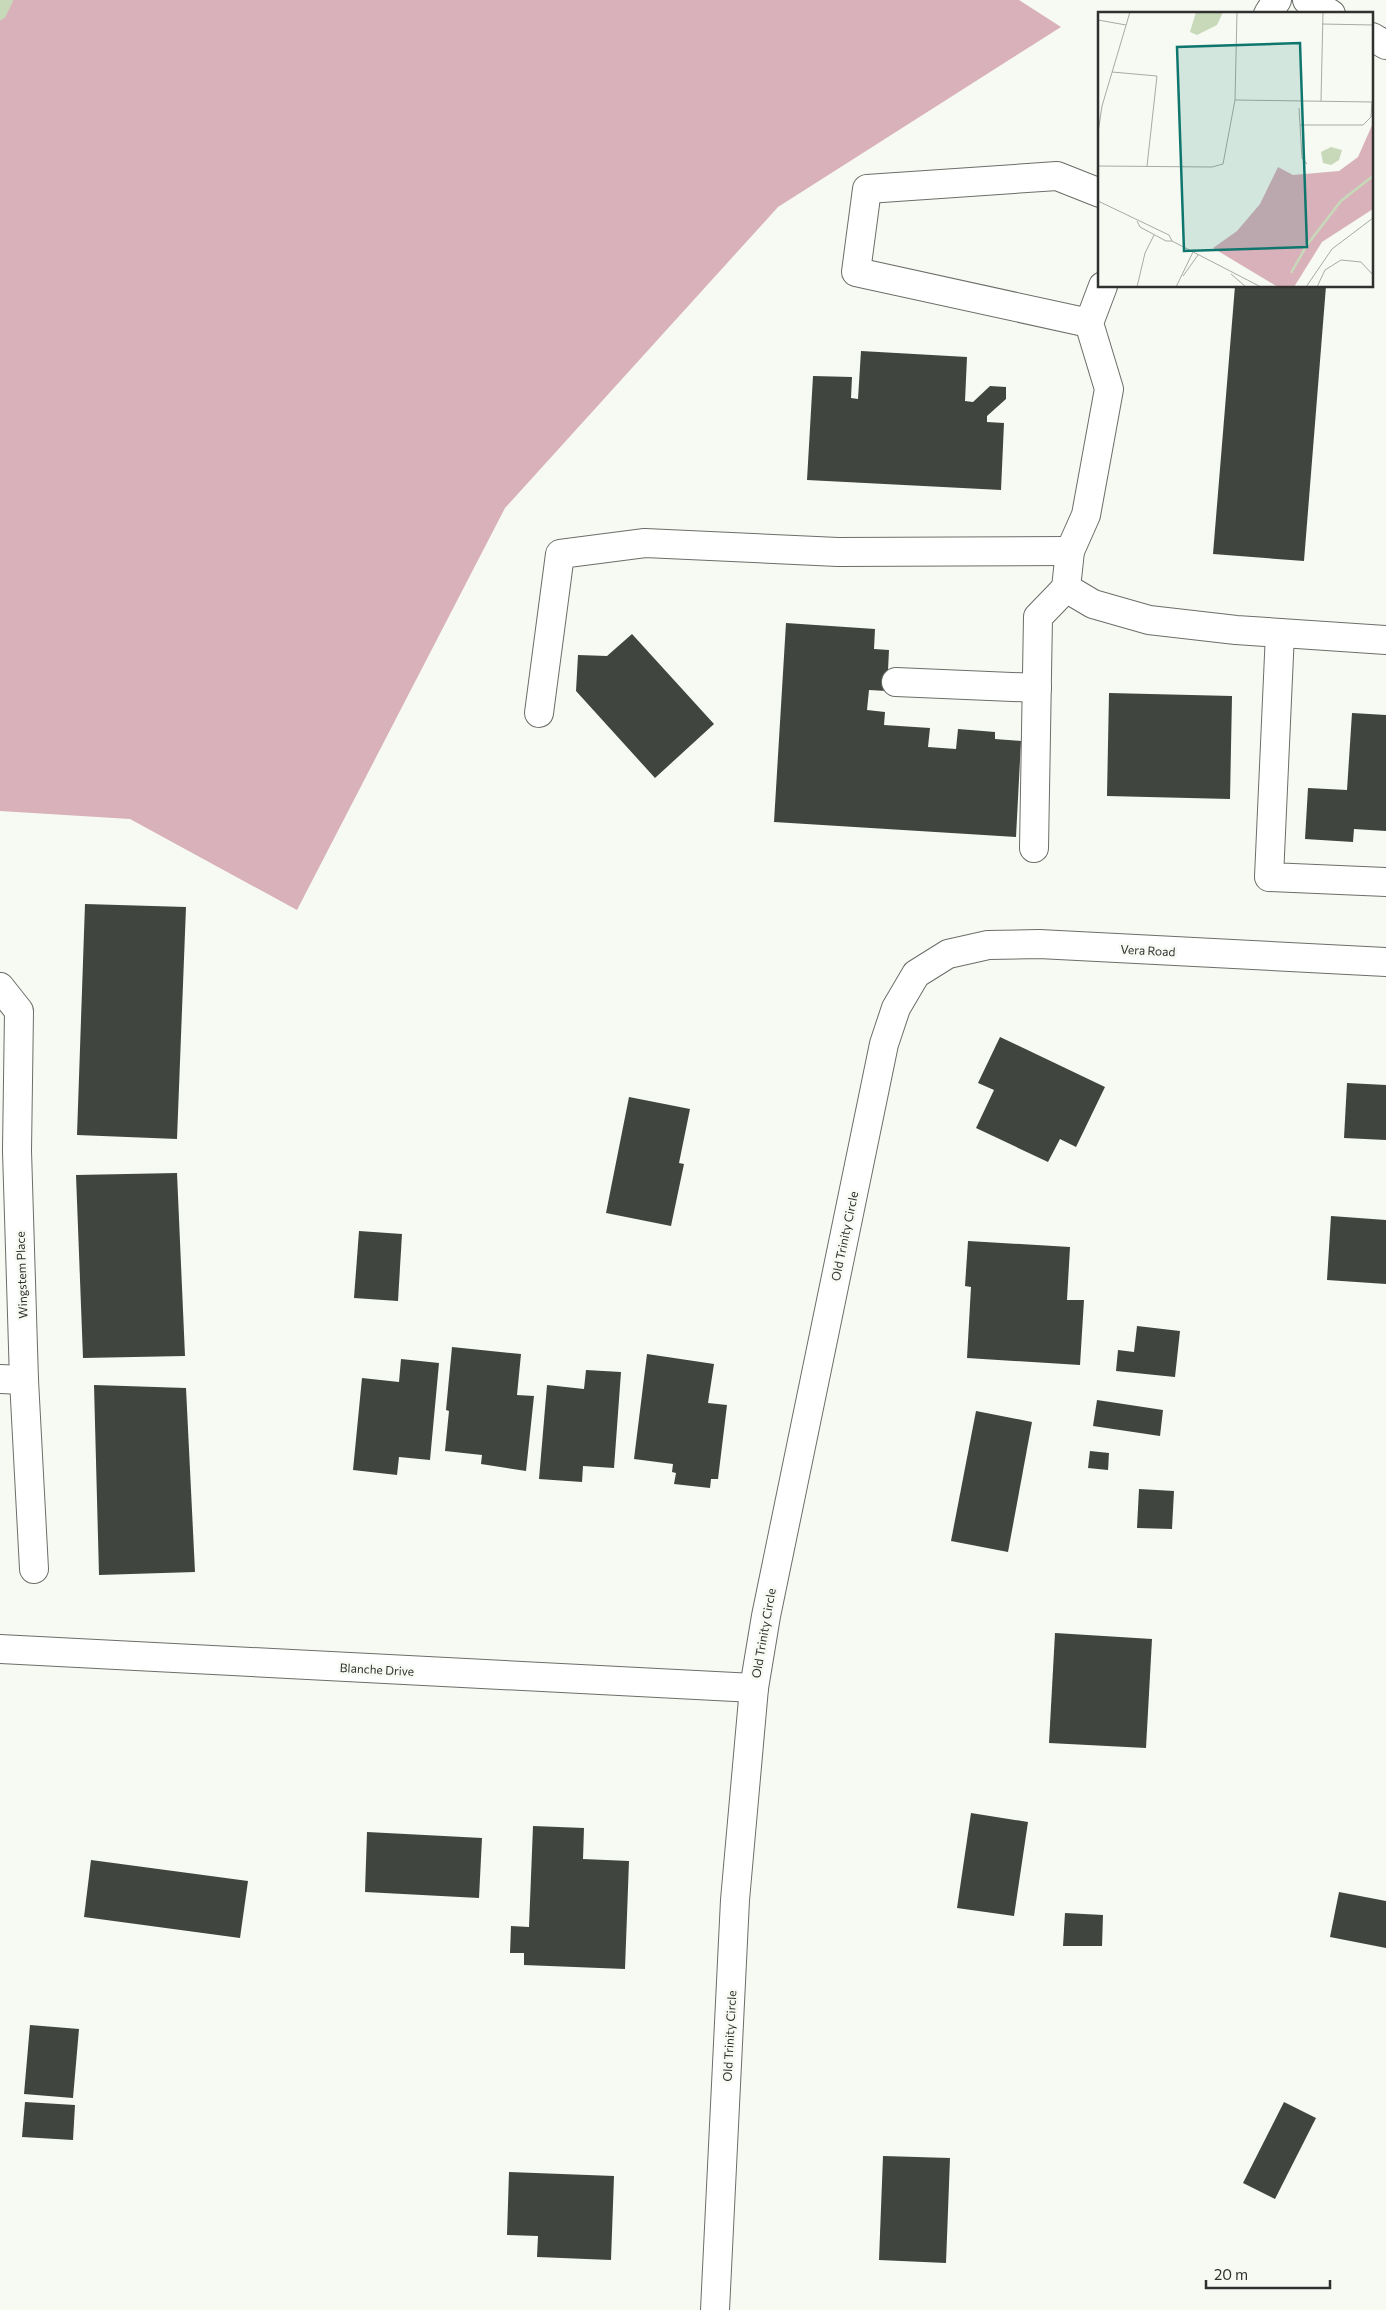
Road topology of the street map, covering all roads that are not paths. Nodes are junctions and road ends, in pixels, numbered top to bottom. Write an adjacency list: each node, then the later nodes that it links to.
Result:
1 (1278, 0): 3 (street)
2 (1307, 0): 4 (street)
3 (1269, 12)
4 (1328, 12)
5 (1374, 38): 6 (street)
6 (1386, 45)
7 (1098, 192): 9 (street)
8 (1101, 288): 9 (street)
9 (1089, 323): 10 (street)
10 (1070, 551): 11 (street); 16 (street)
11 (1066, 588): 12 (street); 15 (street)
12 (1280, 633): 13 (street); 18 (street)
13 (1386, 640)
14 (896, 682): 15 (street)
15 (1037, 688): 17 (street)
16 (539, 713)
17 (1034, 848)
18 (1386, 882)
19 (1386, 962): 20 (street, Vera Road)
20 (916, 974): 25 (street, Old Trinity Circle)
21 (0, 987): 22 (street, Wingstem Place)
22 (12, 1380): 23 (street, Wingstem Place)
23 (34, 1569)
24 (0, 1649): 25 (street, Blanche Drive)
25 (754, 1688): 26 (street, Old Trinity Circle)
26 (716, 2310)

